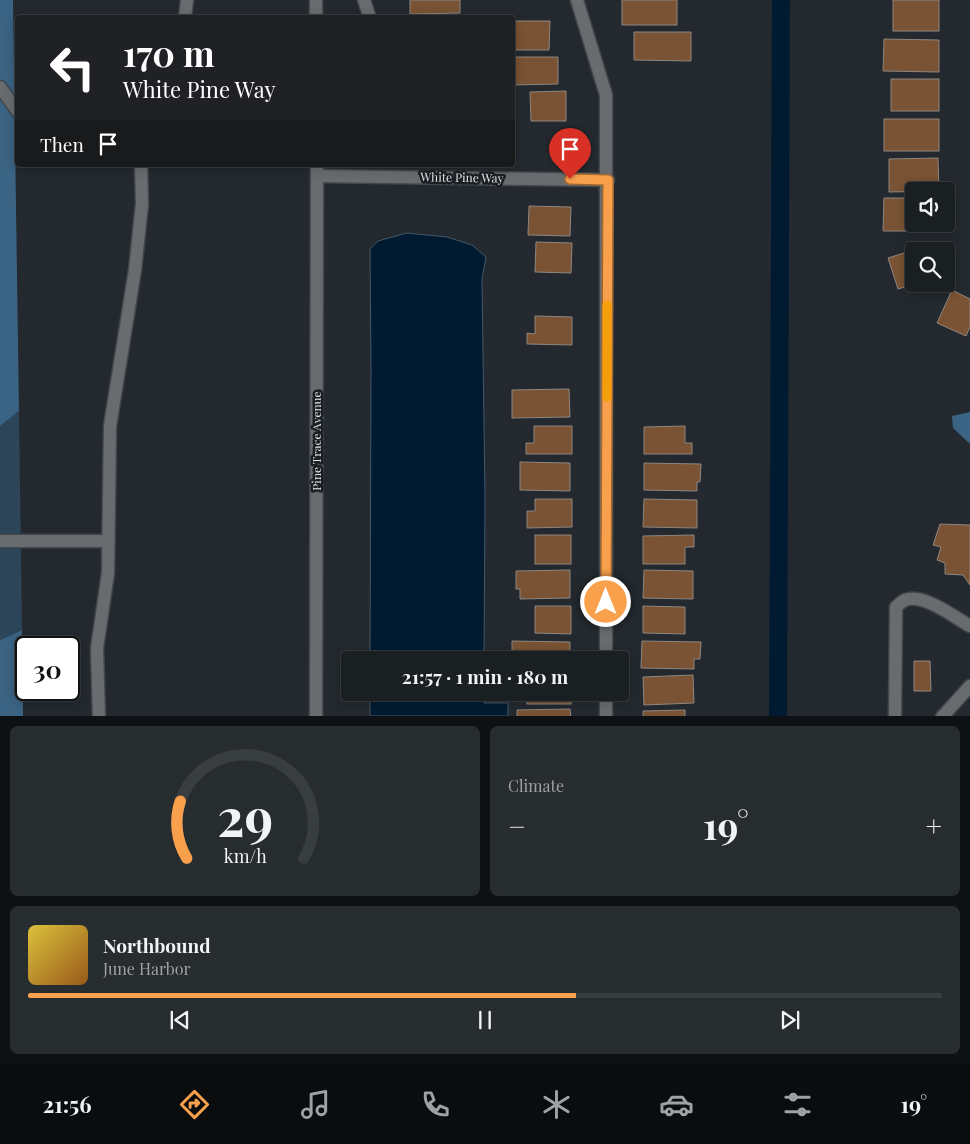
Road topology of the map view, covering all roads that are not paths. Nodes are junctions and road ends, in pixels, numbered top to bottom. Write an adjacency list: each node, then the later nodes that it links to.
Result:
1 (186, 0): 5 (street)
2 (316, 0): 6 (street)
3 (364, 0): 7 (street)
4 (577, 0): 13 (street)
5 (185, 15)
6 (316, 15)
7 (369, 15)
8 (0, 87): 9 (street)
9 (15, 108)
10 (141, 167): 15 (street)
11 (317, 171): 12 (street, White Pine Way); 21 (street, Pine Trace Avenue)
12 (399, 171): 13 (street, White Pine Way)
13 (608, 180): 17 (street)
14 (0, 541): 15 (street)
15 (108, 542): 20 (street)
16 (970, 626): 23 (street)
17 (606, 651)
18 (970, 686): 24 (street)
19 (606, 701): 22 (street)
20 (98, 716)
21 (316, 716)
22 (606, 716)
23 (896, 716)
24 (942, 716)

